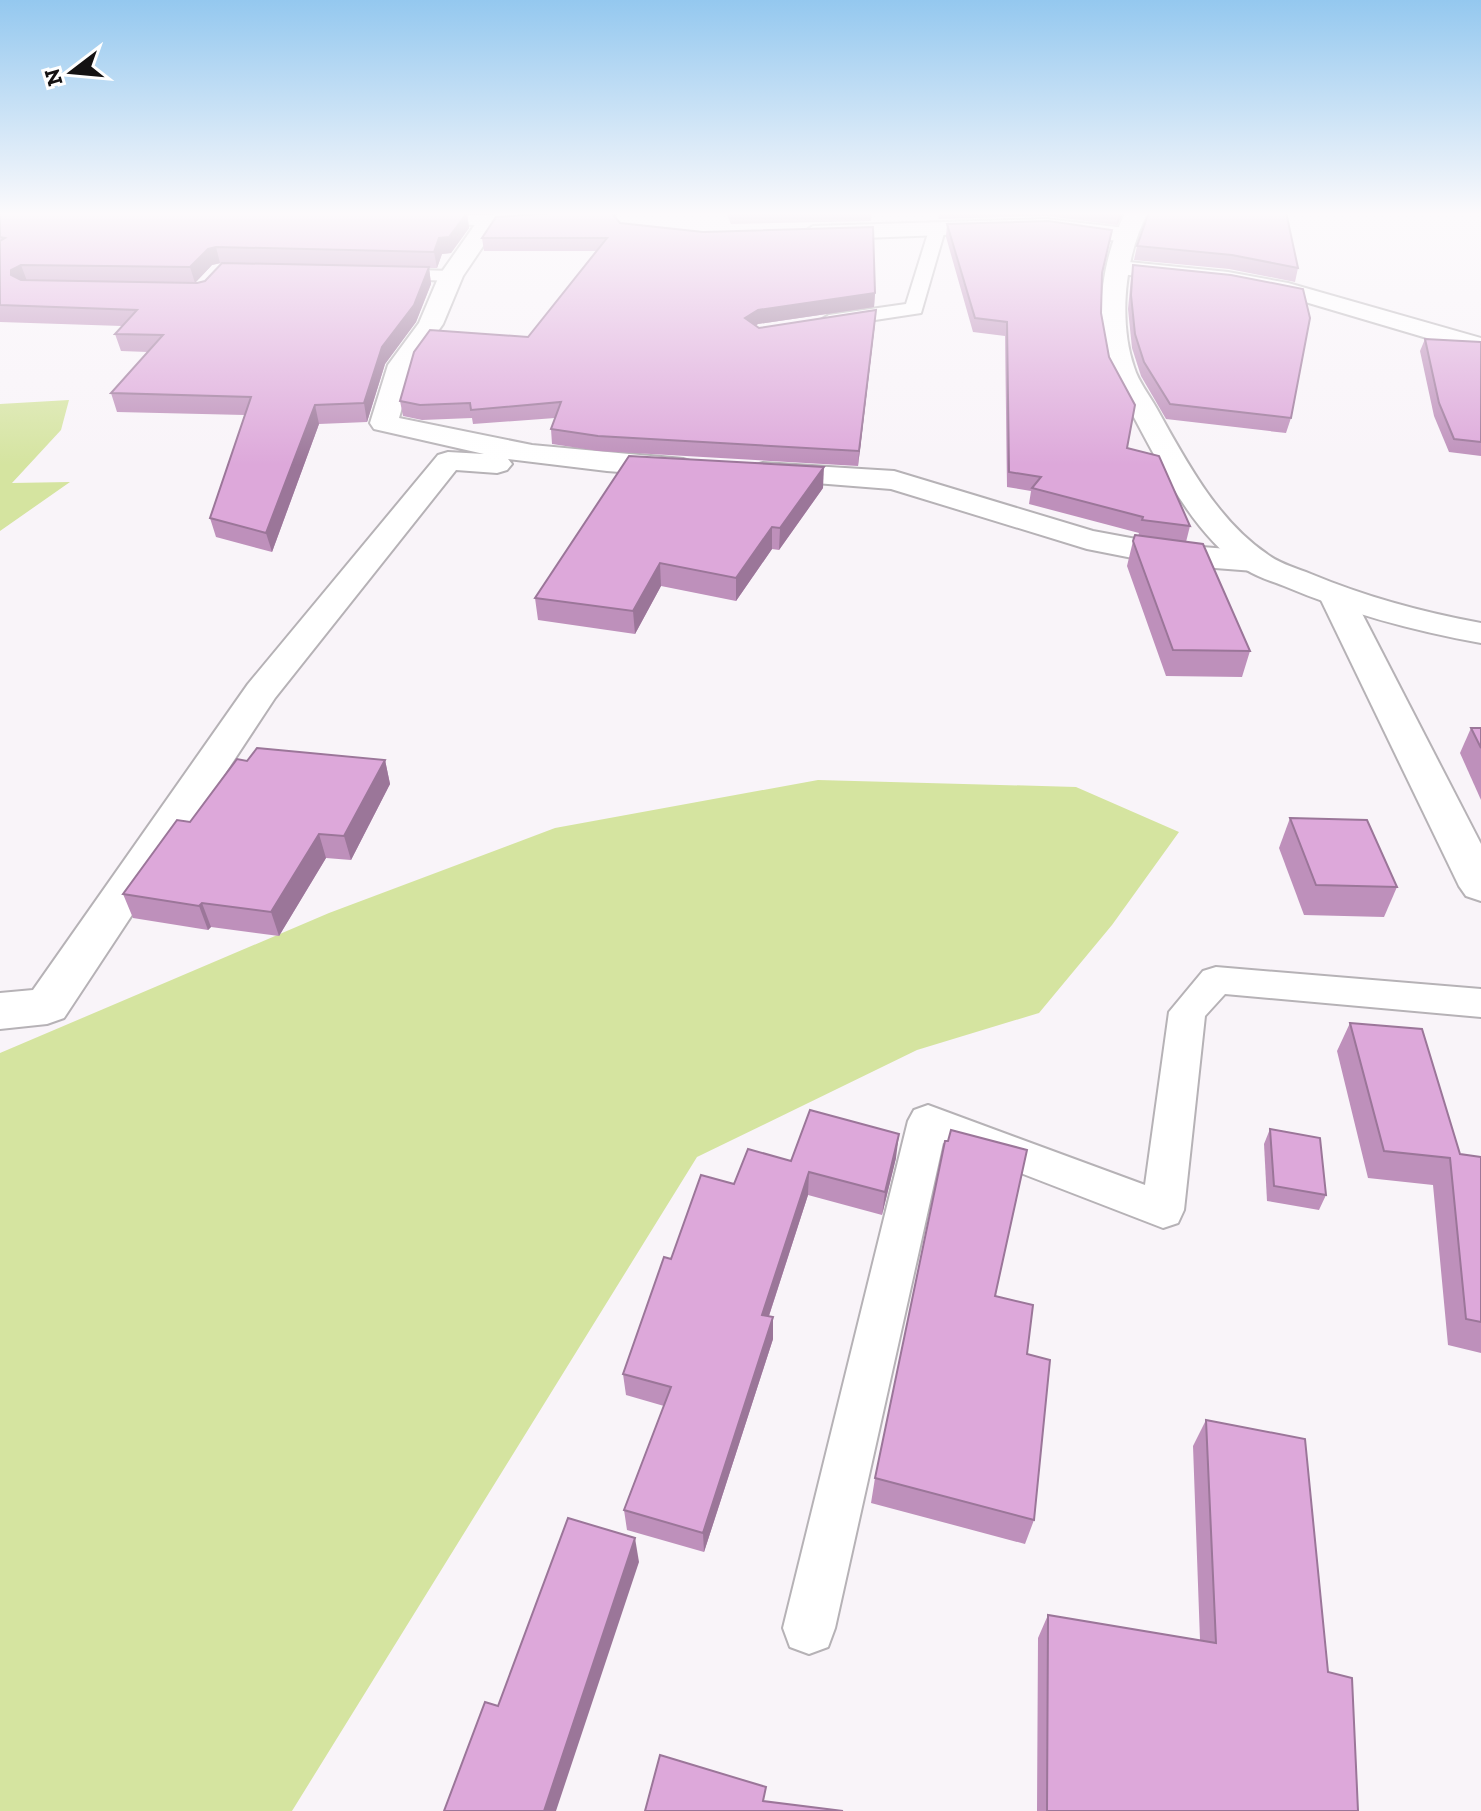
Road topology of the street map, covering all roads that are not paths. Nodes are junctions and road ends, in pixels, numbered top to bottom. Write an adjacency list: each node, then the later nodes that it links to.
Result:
1 (442, 297): 7 (street)
2 (918, 297): 5 (lane)
3 (1118, 297): 10 (street)
4 (1310, 297): 6 (street)
5 (815, 323)
6 (1481, 346)
7 (599, 463): 8 (street); 15 (street)
8 (707, 469)
9 (738, 471): 10 (street)
10 (1254, 561): 11 (street)
11 (1337, 598): 12 (street); 13 (street)
12 (1481, 633)
13 (1481, 886)
14 (1481, 1003): 16 (lane)
15 (0, 1011)
16 (809, 1628)

